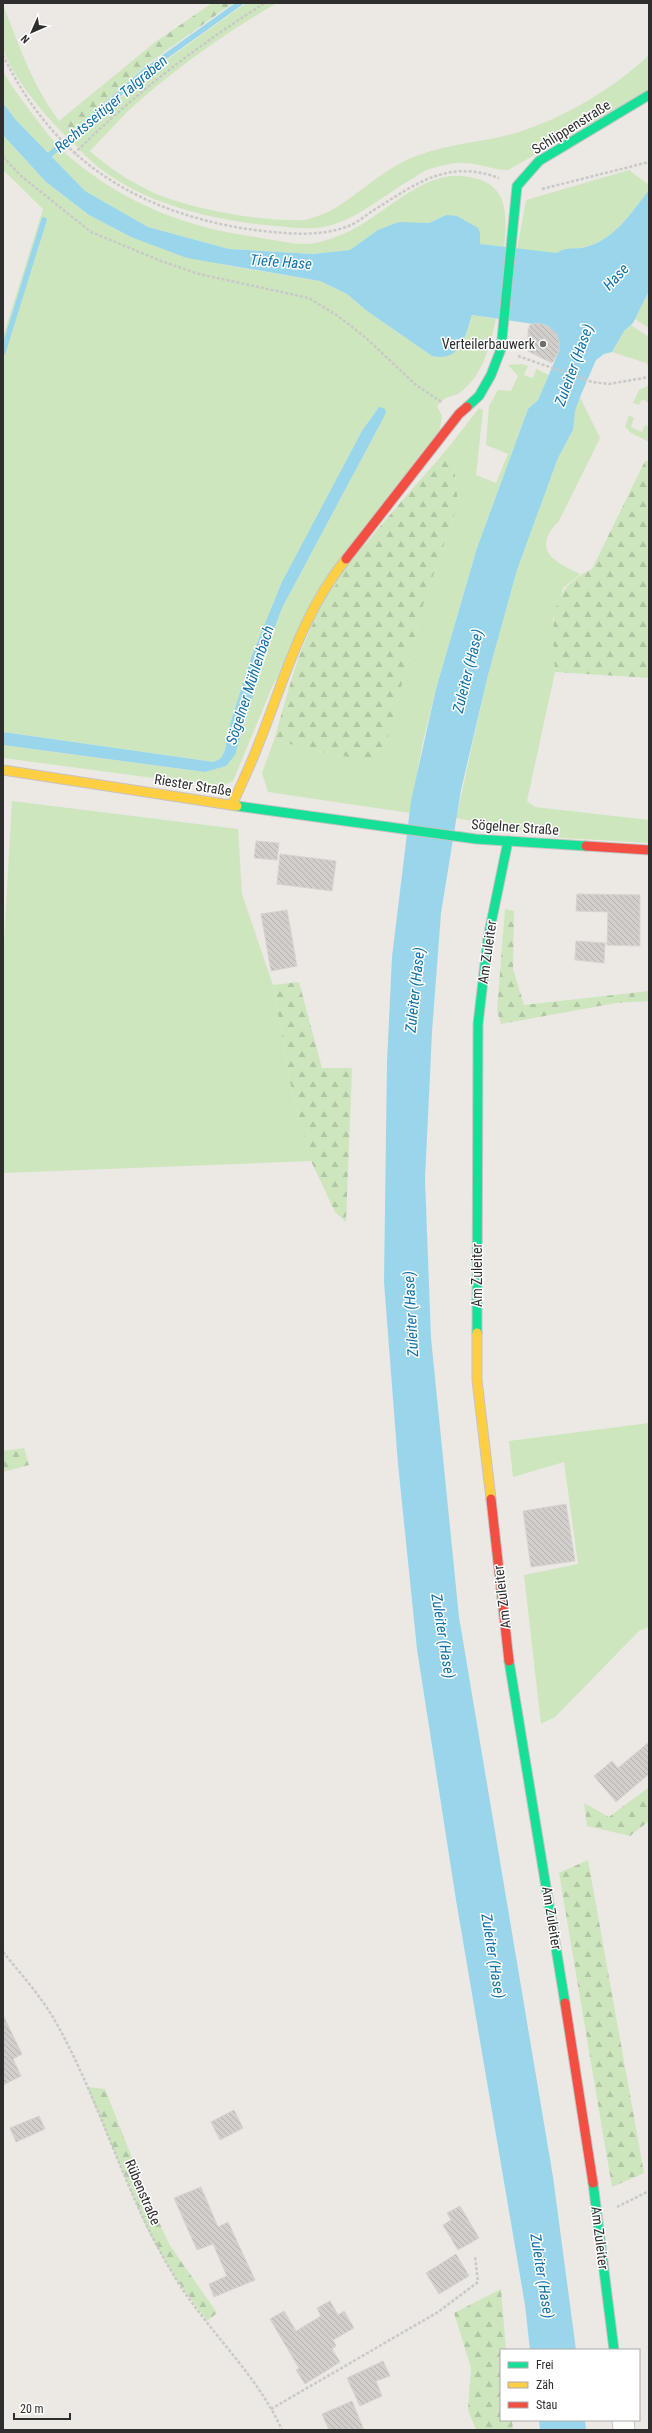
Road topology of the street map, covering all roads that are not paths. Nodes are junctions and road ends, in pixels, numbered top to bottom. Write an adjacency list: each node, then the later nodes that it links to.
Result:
1 (649, 95): 3 (street, Schlippenstraße)
2 (3, 770): 3 (street, Riester Straße)
3 (232, 805): 4 (street, Riester Straße)
4 (379, 825): 5 (street, Sögelner Straße)
5 (508, 840): 6 (street, Sögelner Straße); 7 (street, Am Zuleiter)
6 (649, 850)
7 (614, 2349)

